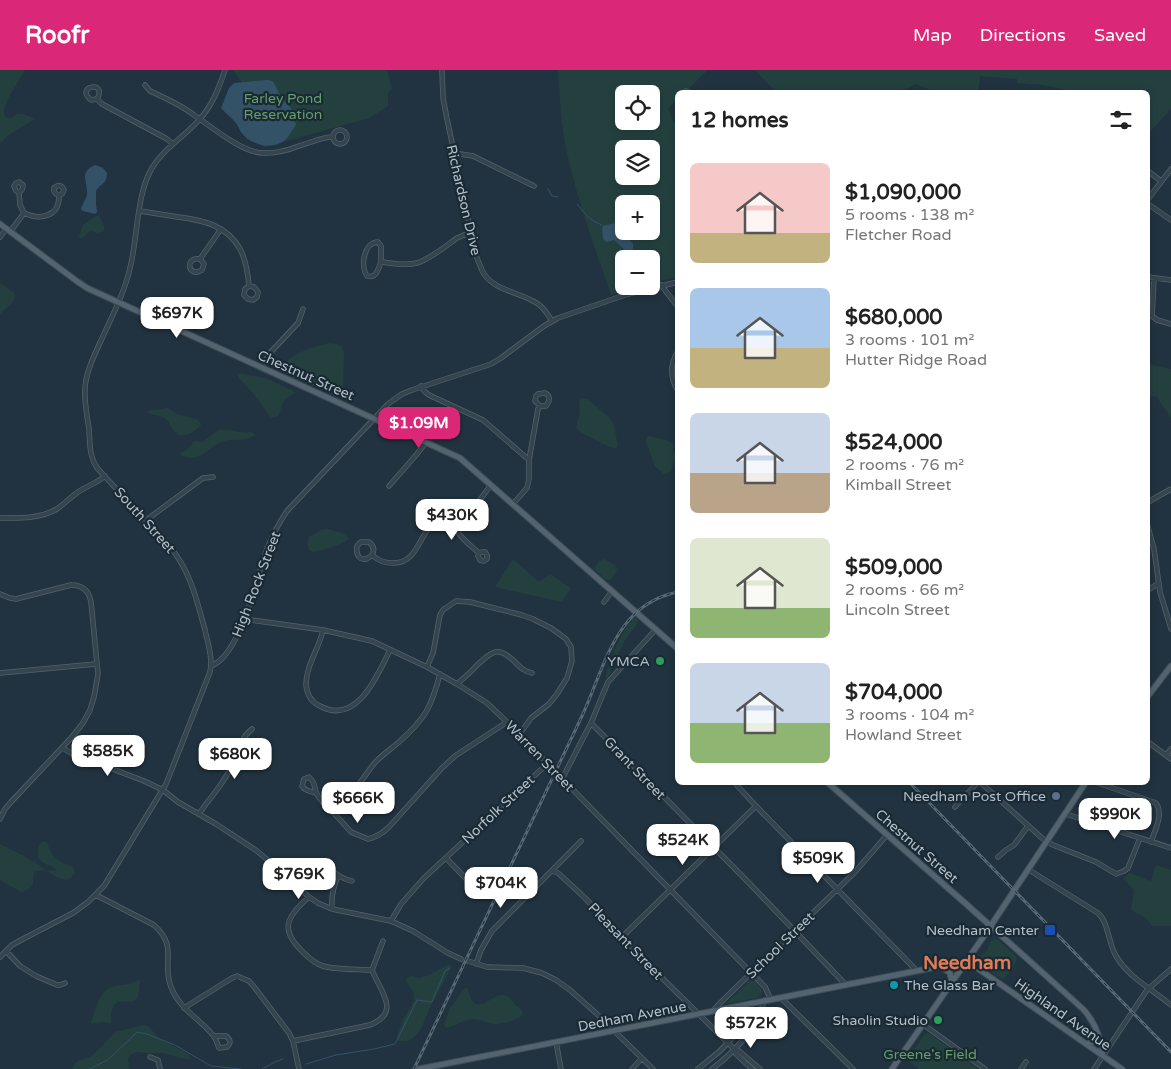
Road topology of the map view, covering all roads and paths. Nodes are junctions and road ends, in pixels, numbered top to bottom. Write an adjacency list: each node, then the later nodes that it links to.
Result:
1 (225, 70): 5 (street, South Street)
2 (442, 70): 8 (street, Richardson Drive)
3 (145, 85): 5 (street)
4 (97, 99): 7 (street)
5 (200, 119): 6 (street); 7 (street, South Street)
6 (333, 137)
7 (173, 144): 17 (street, South Street)
8 (454, 153): 12 (street); 23 (street, Richardson Drive)
9 (1171, 169): 11 (street)
10 (1150, 173): 11 (street)
11 (1161, 181): 15 (street)
12 (534, 186)
13 (19, 192): 18 (street)
14 (59, 195): 18 (street)
15 (1150, 196)
16 (1150, 205): 19 (street)
17 (140, 211): 21 (street); 33 (street, South Street)
18 (24, 213): 22 (street)
19 (1171, 220)
20 (0, 224): 22 (main road, Chestnut Street)
21 (221, 229): 25 (street); 32 (street)
22 (8, 230): 24 (street); 33 (main road, Chestnut Street)
23 (472, 233): 26 (street); 36 (street, Richardson Drive)
24 (0, 237)
25 (200, 259)
26 (381, 262): 26 (street)
27 (1150, 277): 28 (street)
28 (1154, 278): 29 (street); 37 (street)
29 (1171, 280)
30 (675, 283): 31 (street, High Rock Street)
31 (661, 285): 34 (street); 36 (street, High Rock Street)
32 (249, 286)
33 (118, 302): 39 (main road, Chestnut Street); 46 (street, South Street)
34 (675, 303)
35 (303, 309): 39 (street)
36 (552, 321): 40 (street, High Rock Street)
37 (1171, 324)
38 (675, 358): 41 (street)
39 (262, 367): 43 (main road, Chestnut Street)
40 (421, 386): 43 (street, High Rock Street); 45 (street)
41 (675, 386)
42 (540, 406): 45 (street)
43 (374, 418): 44 (main road, Chestnut Street); 64 (street, High Rock Street)
44 (426, 442): 48 (main road, Chestnut Street); 49 (street)
45 (529, 460): 52 (street)
46 (105, 476): 53 (street); 55 (street, South Street)
47 (213, 477): 55 (street)
48 (491, 485): 52 (main road, Chestnut Street); 54 (street)
49 (389, 486)
50 (1171, 490): 51 (street)
51 (1150, 501)
52 (513, 504): 61 (main road, Chestnut Street)
53 (0, 518)
54 (454, 520): 57 (street); 58 (street)
55 (146, 521): 71 (street, South Street)
56 (1150, 534): 59 (street)
57 (480, 553)
58 (372, 555): 58 (street)
59 (1159, 583): 60 (street); 65 (street)
60 (1150, 589)
61 (612, 591): 63 (street); 67 (main road, Chestnut Street)
62 (0, 594): 70 (street)
63 (604, 602)
64 (244, 619): 66 (street, Warren Street); 71 (street, High Rock Street)
65 (1171, 629)
66 (323, 630): 69 (street, Warren Street); 69 (street)
67 (656, 630): 68 (main road, Chestnut Street); 80 (street)
68 (675, 646)
69 (390, 650): 73 (street, Warren Street)
70 (96, 664): 74 (street); 84 (street)
71 (211, 666): 96 (street, South Street)
72 (1171, 666): 78 (main road)
73 (428, 667): 76 (street, Warren Street); 82 (street)
74 (0, 673)
75 (532, 673): 77 (street)
76 (440, 674): 77 (street, Warren Street); 102 (street)
77 (457, 684): 79 (street, Warren Street)
78 (1150, 693)
79 (507, 722): 82 (street, Warren Street); 102 (street)
80 (591, 723): 89 (street); 112 (street, Grant Street)
81 (252, 729): 103 (street)
82 (519, 735): 88 (street, Warren Street)
83 (1150, 743): 86 (street)
84 (62, 748): 96 (street); 101 (street)
85 (1171, 749): 86 (street)
86 (1166, 755): 87 (street)
87 (1171, 759)
88 (547, 764): 89 (street, Warren Street); 114 (street, Norfolk Street)
89 (562, 779): 122 (street, Warren Street)
90 (737, 785): 98 (street)
91 (830, 785): 107 (main road, Chestnut Street)
92 (976, 785): 100 (street)
93 (982, 785): 106 (street)
94 (1082, 785): 104 (main road)
95 (1104, 785): 111 (street)
96 (163, 790): 103 (street); 124 (street, South Street)
97 (316, 794): 97 (street); 102 (street)
98 (756, 806): 112 (street); 123 (street)
99 (0, 807): 101 (street)
100 (955, 807)
101 (5, 809): 105 (street)
102 (332, 811)
103 (199, 814): 125 (street)
104 (1066, 814): 108 (street); 110 (main road)
105 (0, 819)
106 (1028, 826): 110 (street); 115 (street)
107 (887, 835): 123 (street, School Street); 128 (main road, Chestnut Street)
108 (1140, 838): 110 (street); 111 (street)
109 (581, 841): 118 (street)
110 (1047, 842): 117 (main road)
111 (1151, 842): 113 (street)
112 (713, 848): 122 (street); 129 (street, Grant Street)
113 (1171, 848)
114 (446, 858): 121 (street); 127 (street, Norfolk Street)
115 (998, 858)
116 (330, 869): 119 (street)
117 (1029, 870): 128 (main road); 146 (street)
118 (552, 871): 130 (street, Pleasant Street); 137 (street)
119 (338, 876): 120 (street); 126 (street)
120 (352, 880)
121 (476, 889)
122 (671, 890): 130 (street); 142 (street, Warren Street)
123 (837, 890): 129 (street, School Street); 141 (street)
124 (96, 894): 132 (street, South Street); 152 (street)
125 (309, 897): 126 (street); 140 (street)
126 (332, 909): 127 (street)
127 (391, 922): 134 (street)
128 (991, 926): 136 (main road); 157 (main road, Chestnut Street)
129 (794, 931): 142 (street, School Street); 145 (street, Grant Street)
130 (622, 938): 154 (street, Pleasant Street)
131 (383, 941): 140 (street)
132 (6, 950): 133 (street, South Street); 143 (street)
133 (0, 957)
134 (461, 959)
135 (468, 961): 137 (street)
136 (967, 961): 138 (main road, Dedham Avenue); 144 (main road); 162 (main road, Highland Avenue)
137 (476, 964): 156 (street)
138 (942, 966): 141 (main road, Dedham Avenue); 144 (main road)
139 (1171, 969): 146 (street)
140 (372, 970): 159 (street)
141 (917, 971): 145 (main road, Dedham Avenue)
142 (751, 973): 148 (street, Warren Street); 153 (street, School Street)
143 (65, 982)
144 (952, 983): 155 (main road)
145 (846, 985): 147 (main road, Dedham Avenue)
146 (1149, 988): 151 (street); 164 (street)
147 (781, 998): 148 (main road, Dedham Avenue); 178 (street)
148 (771, 1000): 149 (main road, Dedham Avenue)
149 (764, 1001): 150 (main road, Dedham Avenue); 163 (street)
150 (751, 1004): 153 (main road, Dedham Avenue); 161 (street)
151 (1171, 1004)
152 (184, 1008): 158 (street); 159 (street)
153 (713, 1011): 154 (main road, Dedham Avenue)
154 (698, 1014): 156 (main road, Dedham Avenue); 161 (street, Pleasant Street)
155 (924, 1025): 179 (main road); 180 (street)
156 (614, 1031): 160 (main road, Dedham Avenue); 166 (street)
157 (1098, 1035): 162 (main road); 164 (main road, Chestnut Street)
158 (214, 1036): 158 (street)
159 (293, 1041): 169 (street)
160 (556, 1042): 170 (main road, Dedham Avenue); 171 (street)
161 (728, 1044): 163 (street, Pleasant Street); 174 (street)
162 (1087, 1044): 164 (main road, Highland Avenue)
163 (734, 1049): 175 (street); 176 (street); 177 (street)
164 (1103, 1056): 182 (street); 183 (main road, Highland Avenue)
165 (150, 1057): 168 (street)
166 (642, 1058): 172 (street); 173 (street)
167 (1026, 1062): 181 (street)
168 (160, 1069)
169 (299, 1069)
170 (419, 1069)
171 (561, 1069)
172 (632, 1069)
173 (653, 1069)
174 (698, 1069)
175 (712, 1069)
176 (752, 1069)
177 (760, 1069)
178 (853, 1069)
179 (892, 1069)
180 (985, 1069)
181 (1021, 1069)
182 (1094, 1069)
183 (1122, 1069)

